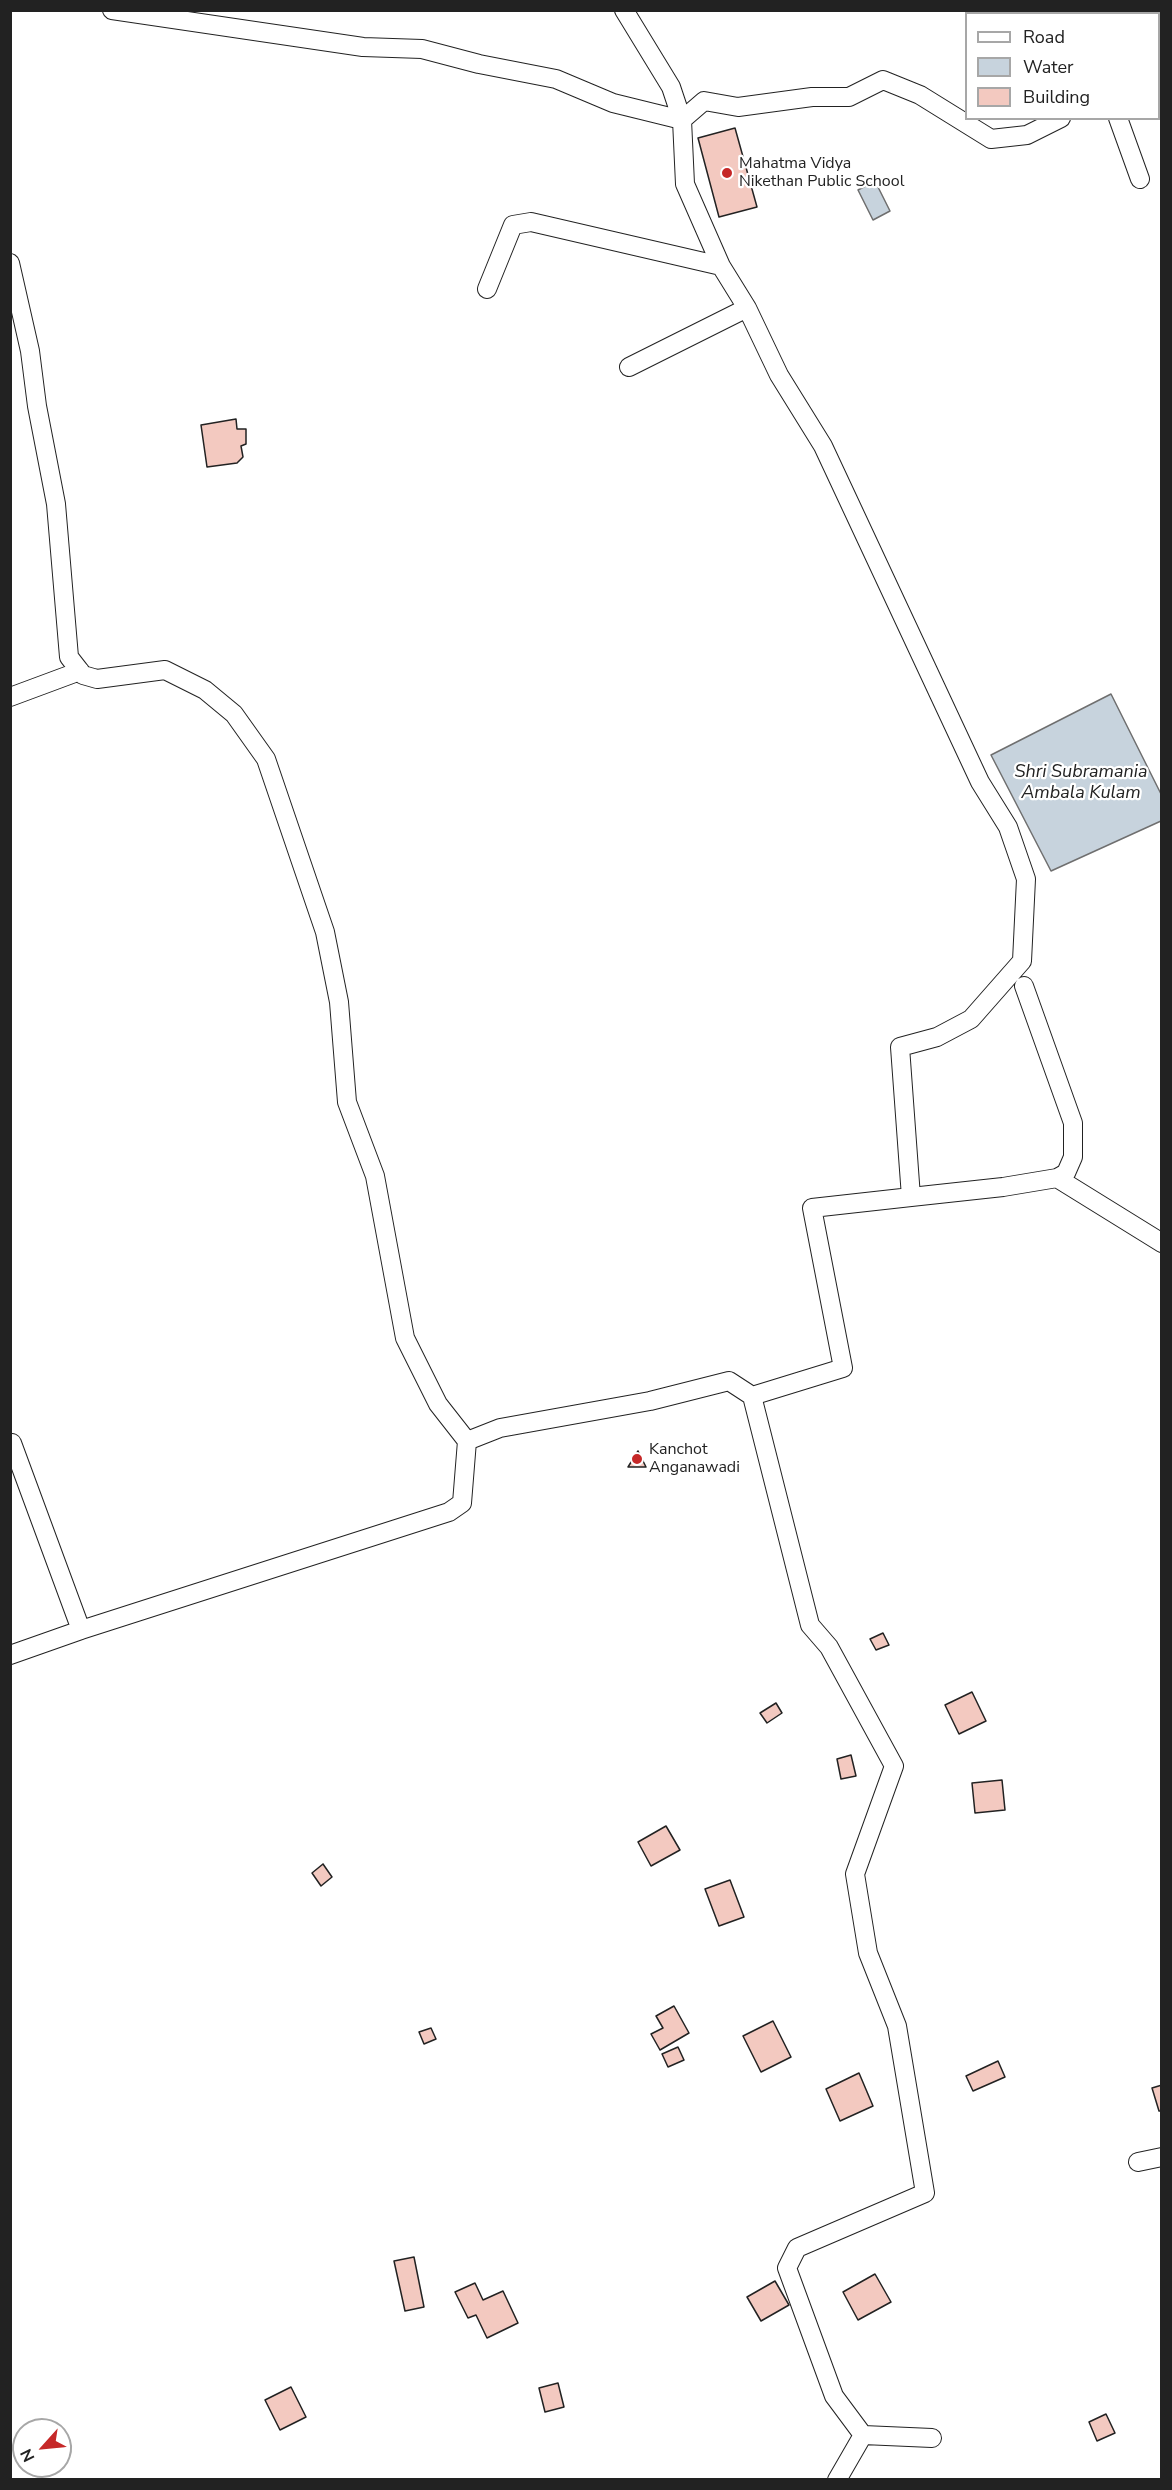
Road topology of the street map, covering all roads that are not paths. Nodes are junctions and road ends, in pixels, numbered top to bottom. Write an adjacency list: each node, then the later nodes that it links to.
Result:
1 (112, 10): 3 (street)
2 (624, 10): 3 (street)
3 (682, 120): 4 (street); 8 (street)
4 (1057, 120)
5 (1119, 120): 6 (street)
6 (1140, 179)
7 (10, 263): 12 (street)
8 (721, 266): 9 (street); 10 (street)
9 (488, 289)
10 (747, 308): 11 (street); 16 (street)
11 (629, 368)
12 (80, 671): 13 (street); 19 (street)
13 (10, 697)
14 (1024, 986): 15 (street)
15 (1057, 1178): 16 (street); 17 (street)
16 (912, 1197): 18 (street)
17 (1161, 1243)
18 (752, 1396): 19 (street); 25 (street)
19 (467, 1441): 21 (street)
20 (12, 1443): 21 (street)
21 (81, 1630): 22 (street)
22 (10, 1656)
23 (1161, 2157): 24 (street)
24 (1138, 2162)
25 (864, 2435): 26 (street); 27 (street)
26 (932, 2438)
27 (837, 2480)

